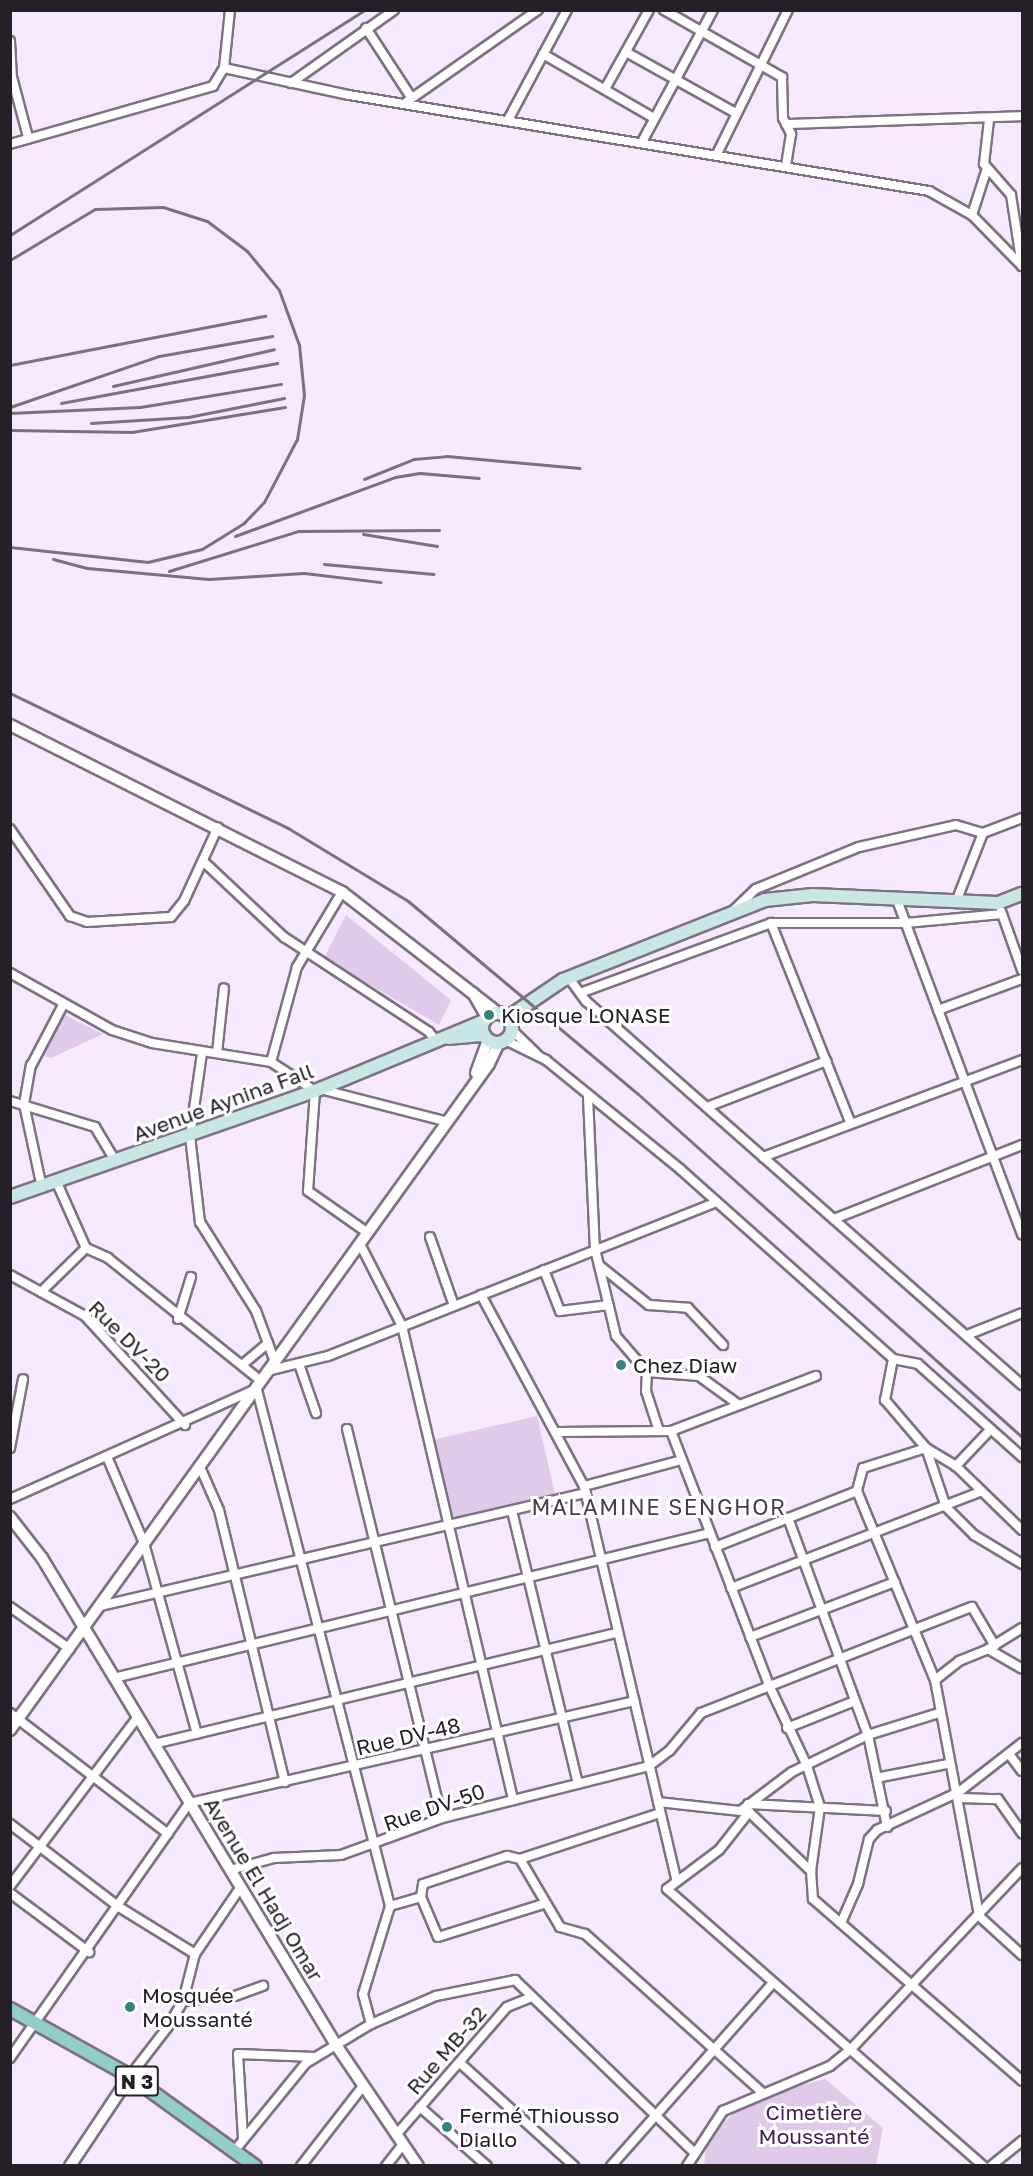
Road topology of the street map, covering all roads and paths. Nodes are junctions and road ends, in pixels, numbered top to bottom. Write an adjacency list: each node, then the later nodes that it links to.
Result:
1 (230, 10): 15 (street)
2 (394, 10): 9 (street)
3 (538, 10): 19 (street)
4 (567, 10): 13 (street)
5 (649, 10): 12 (street)
6 (664, 10): 10 (street)
7 (713, 10): 10 (street)
8 (788, 10): 14 (street)
9 (366, 28): 17 (street); 19 (street)
10 (701, 30): 14 (street); 16 (street)
11 (10, 41): 26 (street)
12 (626, 52): 16 (street); 18 (street)
13 (543, 54): 18 (street); 23 (street)
14 (763, 66): 20 (street); 25 (street)
15 (224, 68): 17 (street); 26 (street)
16 (676, 79): 20 (street); 22 (street)
17 (291, 83): 19 (street)
18 (605, 89): 22 (street)
19 (408, 100): 23 (street)
20 (734, 112): 29 (street)
21 (1023, 116): 24 (street)
22 (654, 118): 27 (street)
23 (508, 120): 27 (street)
24 (988, 120): 25 (street); 31 (street)
25 (786, 124): 30 (street)
26 (28, 137): 28 (street)
27 (642, 142): 29 (street)
28 (10, 144)
29 (717, 154): 30 (street)
30 (786, 165): 32 (street)
31 (986, 171): 32 (street); 33 (street)
32 (972, 215): 33 (street)
33 (1022, 266)
34 (10, 725): 36 (street)
35 (1023, 818): 38 (street)
36 (218, 827): 39 (street); 40 (street)
37 (10, 829): 39 (street)
38 (983, 833): 43 (street); 45 (street)
39 (204, 862): 48 (street)
40 (342, 892): 48 (street); 57 (street)
41 (1023, 894): 44 (main road)
42 (897, 900): 43 (main road); 45 (main road); 47 (street)
43 (956, 902): 44 (main road)
44 (1000, 909): 47 (street); 49 (street)
45 (734, 910): 51 (main road)
46 (771, 923): 47 (street); 54 (street); 63 (street)
47 (906, 923): 56 (street)
48 (306, 951): 59 (street); 64 (street)
49 (1023, 970)
50 (10, 973): 55 (street)
51 (569, 978): 54 (street); 57 (main road)
52 (1023, 979): 56 (street)
53 (224, 988): 61 (street)
54 (580, 993): 70 (street)
55 (63, 1005): 60 (street); 69 (street)
56 (938, 1010): 65 (street)
57 (494, 1017): 58 (main road); 58 (main road); 59 (main road)
58 (498, 1038): 59 (main road); 67 (street); 71 (street)
59 (442, 1040): 66 (main road, Avenue Aynina Fall)
60 (202, 1053): 61 (street); 73 (street)
61 (217, 1053): 64 (street)
62 (1023, 1060): 65 (street)
63 (826, 1061): 70 (street); 72 (street)
64 (271, 1062): 66 (street)
65 (965, 1081): 72 (street); 75 (street)
66 (317, 1090): 71 (street); 73 (main road, Avenue Aynina Fall); 84 (street)
67 (588, 1097): 81 (street); 88 (street)
68 (10, 1101): 69 (street)
69 (24, 1104): 77 (street); 79 (street)
70 (707, 1107): 76 (street)
71 (445, 1121): 84 (street)
72 (851, 1124): 76 (street)
73 (190, 1136): 77 (main road, Avenue Aynina Fall); 101 (street)
74 (1023, 1145): 75 (street)
75 (993, 1156): 82 (street); 83 (street)
76 (764, 1157): 82 (street)
77 (116, 1161): 78 (main road, Avenue Aynina Fall)
78 (57, 1183): 79 (main road, Avenue Aynina Fall); 87 (street)
79 (42, 1188): 80 (main road, Avenue Aynina Fall)
80 (10, 1197)
81 (717, 1202): 88 (street); 103 (street)
82 (834, 1219): 100 (street)
83 (1021, 1228)
84 (368, 1233): 86 (street)
85 (430, 1237): 96 (street)
86 (360, 1244): 99 (street); 104 (street)
87 (86, 1248): 93 (street); 98 (street)
88 (595, 1249): 89 (street); 90 (street)
89 (598, 1264): 95 (street); 102 (street)
90 (544, 1270): 94 (street); 95 (street)
91 (10, 1275): 93 (street, Rue DV-20)
92 (191, 1277): 98 (street)
93 (41, 1292): 114 (street, Rue DV-20)
94 (481, 1295): 96 (street); 119 (street)
95 (609, 1305): 107 (street)
96 (454, 1306): 99 (street)
97 (1023, 1313): 100 (street)
98 (178, 1319): 106 (street)
99 (402, 1326): 105 (street); 135 (street)
100 (967, 1335): 111 (street)
101 (268, 1343): 104 (street); 106 (street)
102 (723, 1345)
103 (893, 1359): 116 (street); 121 (street)
104 (275, 1362): 110 (street)
105 (299, 1364): 110 (street); 113 (street)
106 (242, 1365): 110 (street)
107 (647, 1372): 112 (street); 117 (street)
108 (816, 1376): 112 (street)
109 (23, 1379): 120 (street)
110 (258, 1382): 114 (street); 126 (street); 143 (street)
111 (1022, 1385)
112 (739, 1405): 118 (street)
113 (316, 1413)
114 (185, 1425): 123 (street)
115 (347, 1429): 140 (street)
116 (990, 1430): 122 (street); 125 (street)
117 (659, 1431): 118 (street); 119 (street)
118 (671, 1431): 124 (street)
119 (558, 1432): 127 (street)
120 (10, 1448)
121 (926, 1448): 125 (street); 128 (street); 131 (street)
122 (1023, 1457)
123 (108, 1459): 130 (street); 139 (street)
124 (682, 1460): 127 (street); 137 (street)
125 (956, 1466): 129 (street)
126 (200, 1467): 139 (street); 146 (street)
127 (585, 1490): 132 (street); 142 (street)
128 (857, 1491): 134 (street); 138 (street)
129 (980, 1492): 131 (street); 136 (street)
130 (10, 1499)
131 (946, 1507): 138 (street); 145 (street)
132 (512, 1511): 135 (street); 147 (street)
133 (10, 1517): 157 (street, Avenue El Hadj Omar)
134 (788, 1518): 141 (street); 144 (street)
135 (446, 1527): 140 (street); 151 (street)
136 (1023, 1530)
137 (710, 1533): 141 (street); 142 (street)
138 (876, 1536): 144 (street); 148 (street)
139 (144, 1543): 150 (street); 152 (street)
140 (378, 1543): 143 (street); 154 (street)
141 (715, 1546): 149 (street)
142 (601, 1560): 147 (street); 160 (street)
143 (301, 1562): 146 (street); 158 (street)
144 (804, 1562): 149 (street); 155 (street)
145 (1023, 1564)
146 (236, 1577): 150 (street); 162 (street)
147 (528, 1577): 151 (street); 165 (street)
148 (895, 1582): 155 (street); 156 (street)
149 (731, 1588): 161 (street)
150 (159, 1593): 152 (street); 167 (street)
151 (462, 1593): 154 (street); 168 (street)
152 (100, 1606): 157 (street)
153 (10, 1607): 164 (street)
154 (395, 1610): 158 (street); 172 (street)
155 (822, 1610): 161 (street); 166 (street)
156 (914, 1627): 163 (street); 166 (street); 171 (street)
157 (85, 1628): 164 (street); 170 (street, Avenue El Hadj Omar)
158 (318, 1628): 162 (street); 174 (street)
159 (1023, 1628): 163 (street)
160 (618, 1633): 165 (street); 175 (street)
161 (750, 1637): 173 (street)
162 (250, 1645): 167 (street); 179 (street)
163 (992, 1647): 169 (street); 171 (street)
164 (70, 1649): 178 (street)
165 (546, 1650): 168 (street); 181 (street)
166 (839, 1656): 173 (street); 176 (street)
167 (177, 1662): 170 (street); 185 (street)
168 (480, 1666): 172 (street); 184 (street)
169 (1023, 1669)
170 (114, 1677): 180 (street, Avenue El Hadj Omar)
171 (935, 1680): 177 (street)
172 (412, 1682): 174 (street); 189 (street)
173 (768, 1683): 182 (street); 192 (street)
174 (337, 1700): 179 (street); 194 (street)
175 (634, 1701): 181 (street, Rue DV-48); 192 (street)
176 (855, 1701): 182 (street); 186 (street)
177 (939, 1713): 186 (street); 191 (street)
178 (15, 1716): 183 (street); 196 (street)
179 (268, 1716): 185 (street); 198 (street)
180 (138, 1717): 188 (street, Avenue El Hadj Omar); 196 (street)
181 (562, 1718): 184 (street, Rue DV-48); 199 (street)
182 (787, 1728): 193 (street)
183 (10, 1730)
184 (497, 1733): 189 (street, Rue DV-48); 201 (street)
185 (197, 1734): 188 (street)
186 (868, 1735): 193 (street); 197 (street)
187 (1023, 1743): 190 (street)
188 (154, 1744): 203 (street, Avenue El Hadj Omar)
189 (425, 1750): 194 (street, Rue DV-48); 208 (street)
190 (1009, 1754): 195 (street); 200 (street)
191 (947, 1764): 197 (street); 200 (street)
192 (649, 1766): 199 (street, Rue DV-50); 202 (street)
193 (807, 1766): 204 (street); 205 (street)
194 (354, 1767): 198 (street, Rue DV-48); 213 (street)
195 (1023, 1771)
196 (94, 1777): 212 (street); 214 (street)
197 (881, 1777): 206 (street)
198 (285, 1782): 203 (street, Rue DV-48)
199 (578, 1783): 201 (street, Rue DV-50)
200 (960, 1795): 210 (street); 211 (street); 227 (street)
201 (513, 1800): 208 (street, Rue DV-50)
202 (658, 1802): 205 (street); 207 (street)
203 (189, 1803): 212 (street); 217 (street, Avenue El Hadj Omar)
204 (820, 1807): 205 (street); 206 (street); 218 (street)
205 (746, 1809): 218 (street); 219 (street)
206 (886, 1811): 210 (street)
207 (660, 1813): 215 (street); 219 (street)
208 (442, 1818): 213 (street, Rue DV-50)
209 (10, 1824): 214 (street)
210 (887, 1827): 228 (street)
211 (1023, 1833)
212 (168, 1834): 226 (street)
213 (375, 1846): 217 (street, Rue DV-50); 225 (street)
214 (42, 1847): 220 (street); 226 (street)
215 (520, 1859): 223 (street); 224 (street)
216 (1023, 1868): 227 (street)
217 (230, 1870): 221 (street, Avenue El Hadj Omar)
218 (811, 1871): 228 (street)
219 (676, 1879): 233 (street)
220 (10, 1886)
221 (240, 1888): 230 (street); 240 (street, Avenue El Hadj Omar)
222 (10, 1893): 229 (street)
223 (421, 1898): 224 (street); 225 (street)
224 (543, 1904): 241 (street)
225 (390, 1906): 238 (street)
226 (119, 1907): 229 (street); 230 (street)
227 (979, 1916): 231 (street); 232 (street)
228 (841, 1923): 232 (street)
229 (89, 1952): 239 (street)
230 (195, 1954): 236 (street)
231 (1023, 1955)
232 (908, 1982): 242 (street); 247 (street)
233 (773, 1983): 241 (street); 242 (street)
234 (263, 1986): 236 (street)
235 (529, 1998): 238 (street); 245 (street, Rue MB-32); 251 (street)
236 (183, 2001): 246 (street)
237 (10, 2009): 239 (main road, N 3)
238 (372, 2024): 240 (street)
239 (34, 2026): 244 (street); 246 (main road, N 3)
240 (336, 2045): 243 (street); 248 (street, Avenue El Hadj Omar)
241 (715, 2048): 249 (street); 251 (street)
242 (850, 2050): 249 (street); 267 (street)
243 (316, 2057): 253 (street); 253 (street)
244 (10, 2058)
245 (460, 2063): 250 (street, Rue MB-32); 264 (street)
246 (130, 2076): 256 (main road, N 3); 258 (street)
247 (1023, 2081)
248 (363, 2086): 252 (street, Avenue El Hadj Omar); 260 (street)
249 (762, 2092): 257 (street)
250 (420, 2107): 252 (street, Rue MB-32); 263 (street)
251 (657, 2115): 257 (street); 265 (street)
252 (396, 2135): 255 (street, Avenue El Hadj Omar)
253 (243, 2138): 256 (street)
254 (1023, 2141): 268 (street)
255 (404, 2144): 261 (street); 262 (street, Avenue El Hadj Omar)
256 (235, 2150): 259 (main road, N 3)
257 (693, 2151): 266 (street)
258 (70, 2166)
259 (255, 2166)
260 (301, 2166)
261 (386, 2166)
262 (418, 2166)
263 (487, 2166)
264 (574, 2166)
265 (611, 2166)
266 (687, 2166)
267 (983, 2166)
268 (991, 2166)

